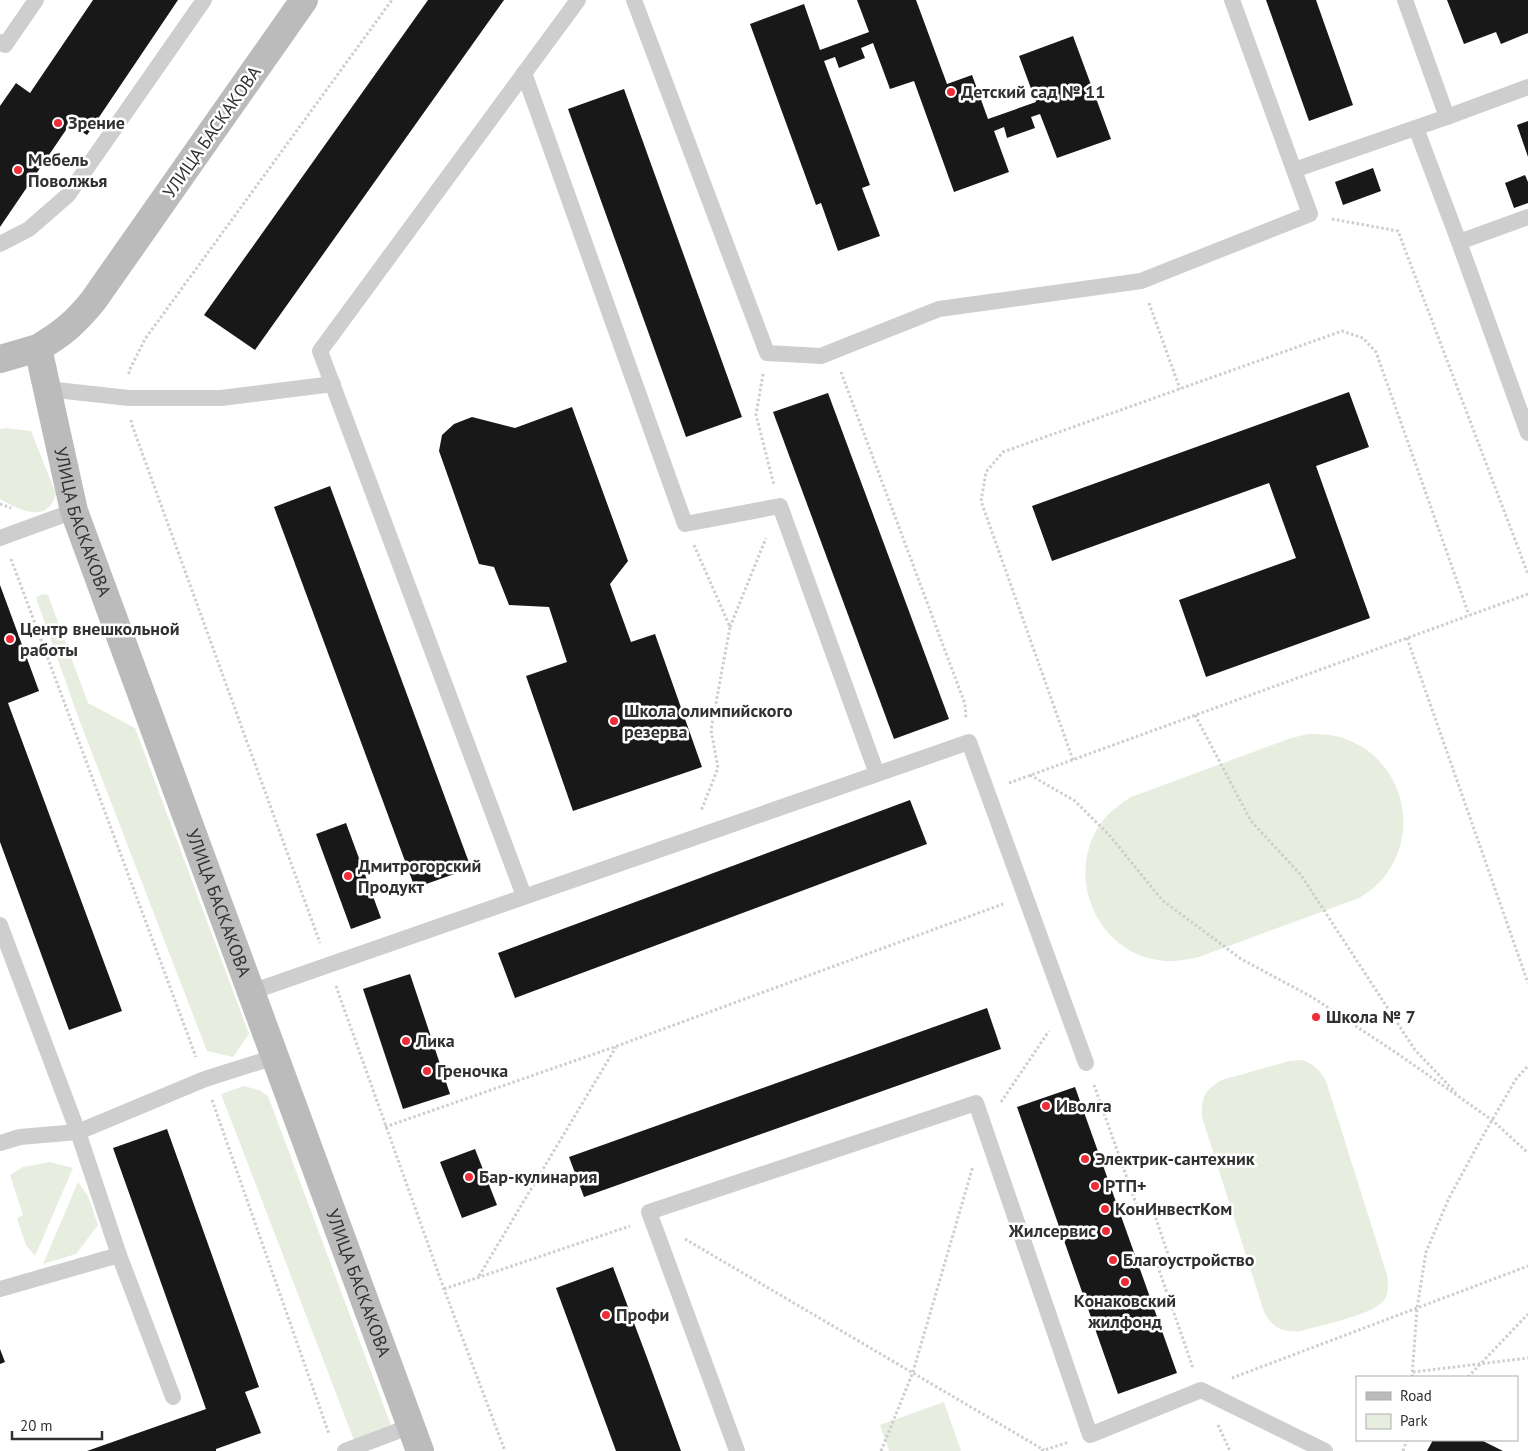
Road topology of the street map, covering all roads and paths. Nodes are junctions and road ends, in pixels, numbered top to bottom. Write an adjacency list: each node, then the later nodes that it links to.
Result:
1 (36, 0): 9 (lane)
2 (204, 0): 18 (lane)
3 (304, 0): 20 (street, УЛИЦА БАСКАКОВА)
4 (392, 0): 26 (path)
5 (578, 0): 10 (lane)
6 (634, 0): 21 (lane)
7 (1232, 0): 14 (lane)
8 (1405, 0): 12 (lane)
9 (0, 42)
10 (524, 73): 23 (lane); 29 (lane)
11 (1528, 87): 12 (lane)
12 (1447, 117): 13 (lane)
13 (1416, 128): 14 (lane); 17 (lane)
14 (1294, 170): 15 (lane)
15 (1310, 214): 19 (lane); 31 (path)
16 (1528, 217): 17 (lane)
17 (1459, 242): 27 (lane)
18 (0, 244)
19 (1141, 281): 21 (lane); 25 (path)
20 (38, 348): 22 (street, УЛИЦА БАСКАКОВА); 24 (street, УЛИЦА БАСКАКОВА)
21 (833, 350): 36 (path)
22 (0, 359)
23 (333, 384): 26 (lane); 42 (lane)
24 (47, 389): 26 (lane); 28 (street, УЛИЦА БАСКАКОВА)
25 (1180, 389): 33 (path); 37 (path)
26 (129, 398): 45 (path)
27 (1528, 433)
28 (74, 511): 30 (lane); 47 (street, УЛИЦА БАСКАКОВА)
29 (685, 524): 38 (lane); 41 (path)
30 (1, 537): 53 (path)
31 (1528, 574)
32 (1528, 594): 33 (path)
33 (1470, 615): 34 (path)
34 (1407, 638): 35 (path); 46 (path)
35 (1195, 715): 37 (path); 54 (path)
36 (969, 742): 38 (lane); 40 (lane)
37 (1073, 760): 39 (path)
38 (877, 774): 41 (lane)
39 (1030, 775): 40 (path); 54 (path)
40 (987, 791): 43 (lane)
41 (690, 839): 42 (lane)
42 (524, 896): 45 (lane)
43 (1025, 896): 48 (lane); 49 (path)
44 (0, 925): 58 (lane)
45 (328, 964): 47 (lane); 57 (path)
46 (1528, 983)
47 (251, 992): 50 (street, УЛИЦА БАСКАКОВА)
48 (1065, 1008): 51 (lane); 56 (path)
49 (617, 1046): 57 (path); 64 (path)
50 (275, 1057): 53 (lane); 77 (street, УЛИЦА БАСКАКОВА)
51 (1086, 1063): 75 (path)
52 (1528, 1066): 55 (path)
53 (205, 1079): 58 (lane); 78 (path)
54 (1462, 1099): 55 (path)
55 (1492, 1120): 60 (path); 67 (path)
56 (984, 1126): 61 (lane); 71 (path); 75 (lane)
57 (385, 1127): 66 (path)
58 (78, 1132): 59 (lane); 62 (lane)
59 (0, 1143)
60 (1528, 1153)
61 (652, 1219): 64 (path); 71 (path); 81 (lane)
62 (119, 1255): 65 (lane); 76 (lane)
63 (1528, 1266): 67 (path)
64 (479, 1276): 66 (path)
65 (0, 1289)
66 (444, 1289): 80 (path)
67 (1417, 1308): 72 (path); 75 (path)
68 (1528, 1314): 70 (path)
69 (1528, 1358): 70 (path)
70 (1481, 1364): 72 (path); 74 (path)
71 (913, 1372): 79 (path); 82 (path)
72 (1412, 1372): 73 (path)
73 (1412, 1376)
74 (1469, 1376)
75 (1201, 1390): 83 (lane)
76 (173, 1397)
77 (415, 1439): 78 (lane)
78 (338, 1446)
79 (1044, 1450)
80 (505, 1451)
81 (736, 1451)
82 (881, 1451)
83 (1325, 1451)

